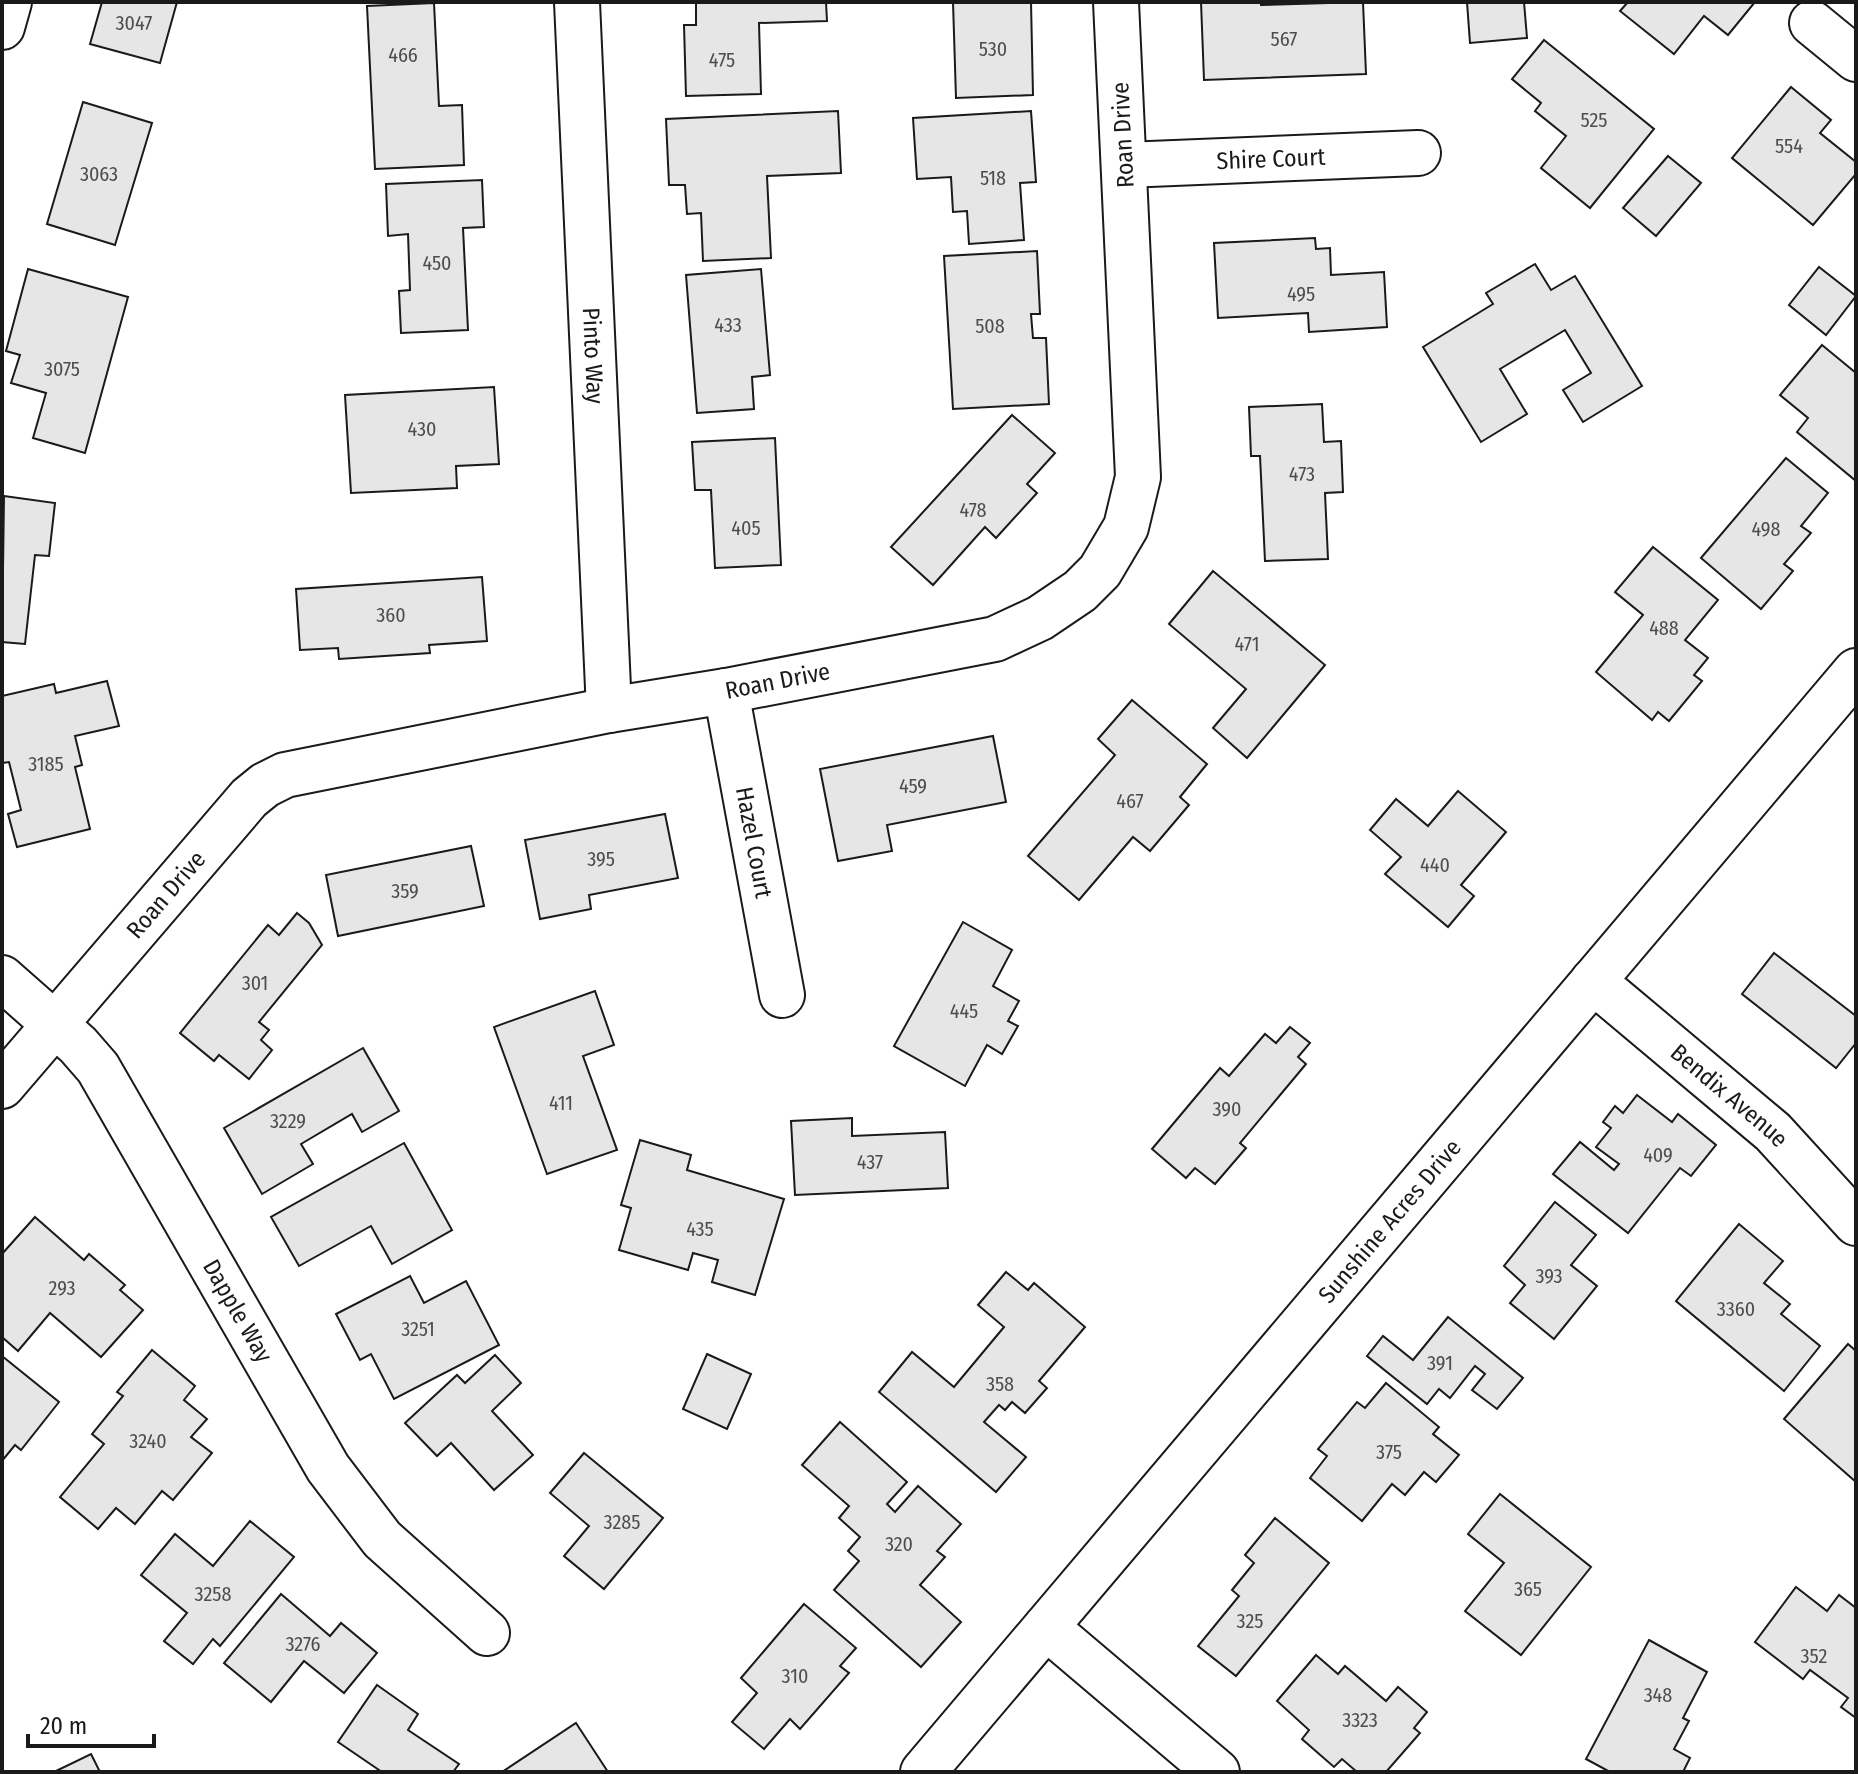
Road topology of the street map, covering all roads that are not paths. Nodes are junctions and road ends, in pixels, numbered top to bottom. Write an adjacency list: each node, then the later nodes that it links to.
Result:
1 (9, 2): 5 (street)
2 (577, 2): 11 (street, Pinto Way)
3 (1116, 2): 8 (street, Roan Drive)
4 (1812, 23): 6 (street)
5 (2, 27)
6 (1856, 59)
7 (1418, 153): 8 (street, Shire Court)
8 (1125, 165): 10 (street, Roan Drive)
9 (1856, 671): 13 (street, Sunshine Acres Drive)
10 (726, 691): 11 (street, Roan Drive); 14 (street, Hazel Court)
11 (609, 710): 15 (street, Roan Drive)
12 (2, 978): 15 (street, Dapple Way)
13 (1593, 981): 17 (street, Bendix Avenue); 18 (street, Sunshine Acres Drive)
14 (782, 995)
15 (55, 1024): 16 (street, Roan Drive); 19 (street, Dapple Way)
16 (2, 1086)
17 (1856, 1223)
18 (1046, 1627): 20 (street, Sunshine Acres Drive); 21 (street)
19 (487, 1633)
20 (923, 1772)
21 (1217, 1772)

